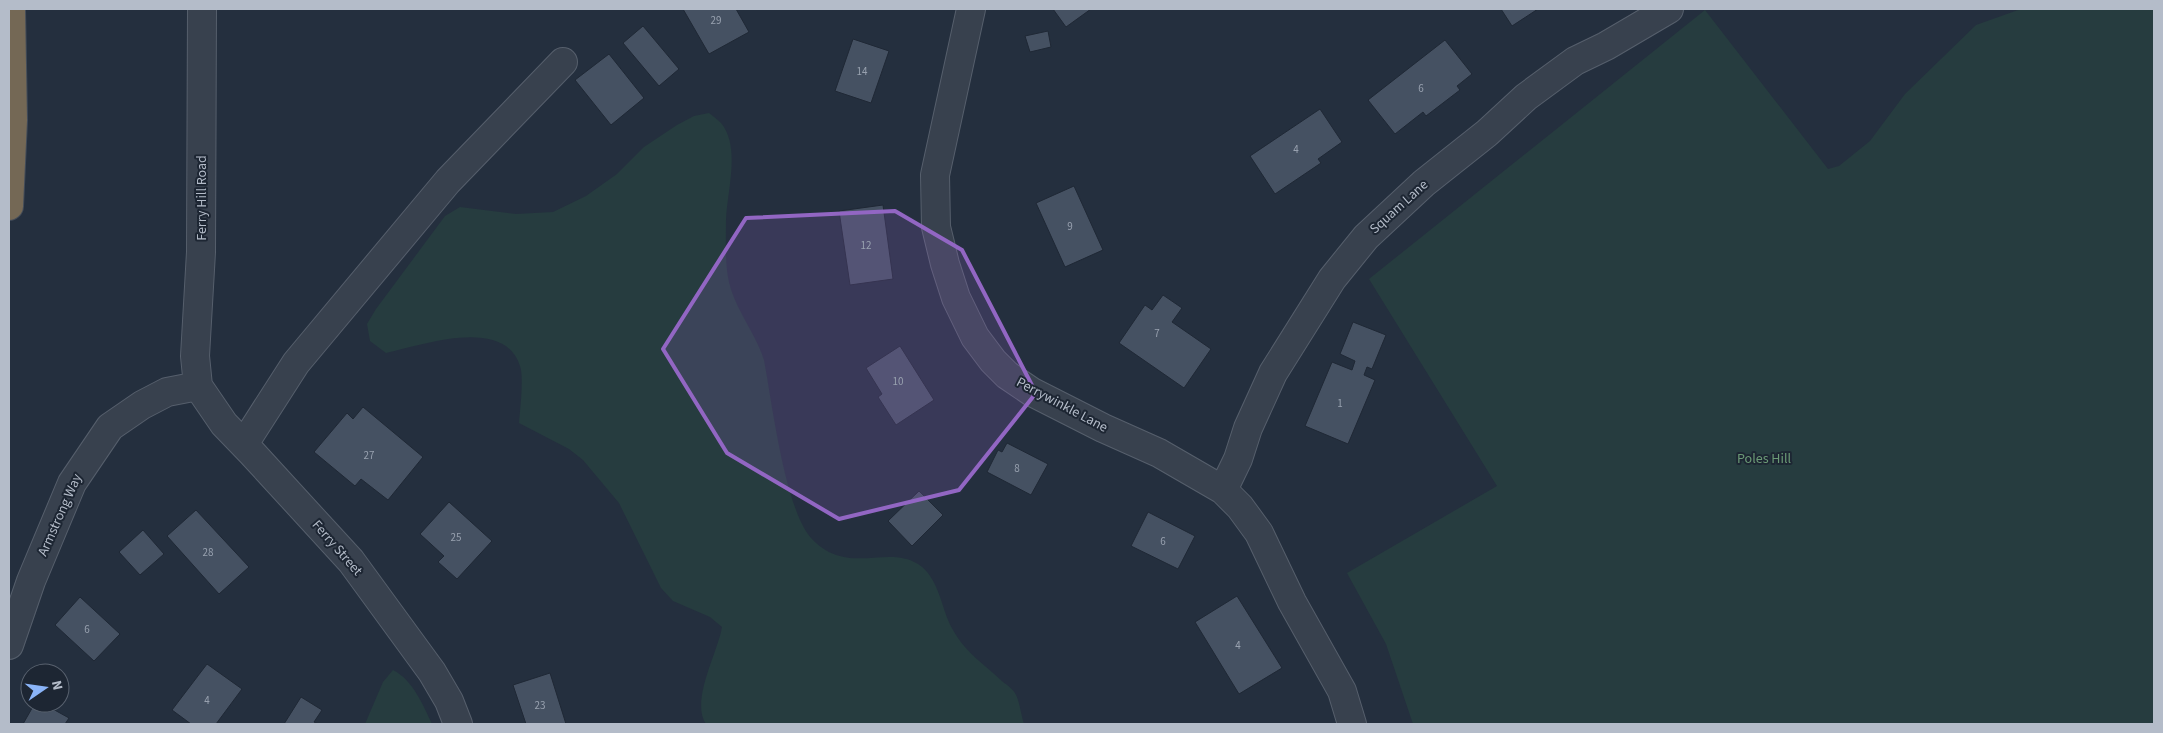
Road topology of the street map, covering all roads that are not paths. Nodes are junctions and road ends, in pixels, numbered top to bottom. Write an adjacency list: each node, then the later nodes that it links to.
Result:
1 (11, 9): 6 (highway)
2 (202, 9): 7 (street, Ferry Hill Road)
3 (971, 9): 9 (street, Perrywinkle Lane)
4 (1669, 9): 9 (street, Squam Lane)
5 (563, 62): 8 (street)
6 (9, 206)
7 (198, 386): 8 (street, Ferry Street); 10 (street, Armstrong Way)
8 (244, 444): 11 (street, Ferry Street)
9 (1223, 490): 12 (street, Perrywinkle Lane)
10 (9, 645)
11 (458, 724)
12 (1352, 724)

